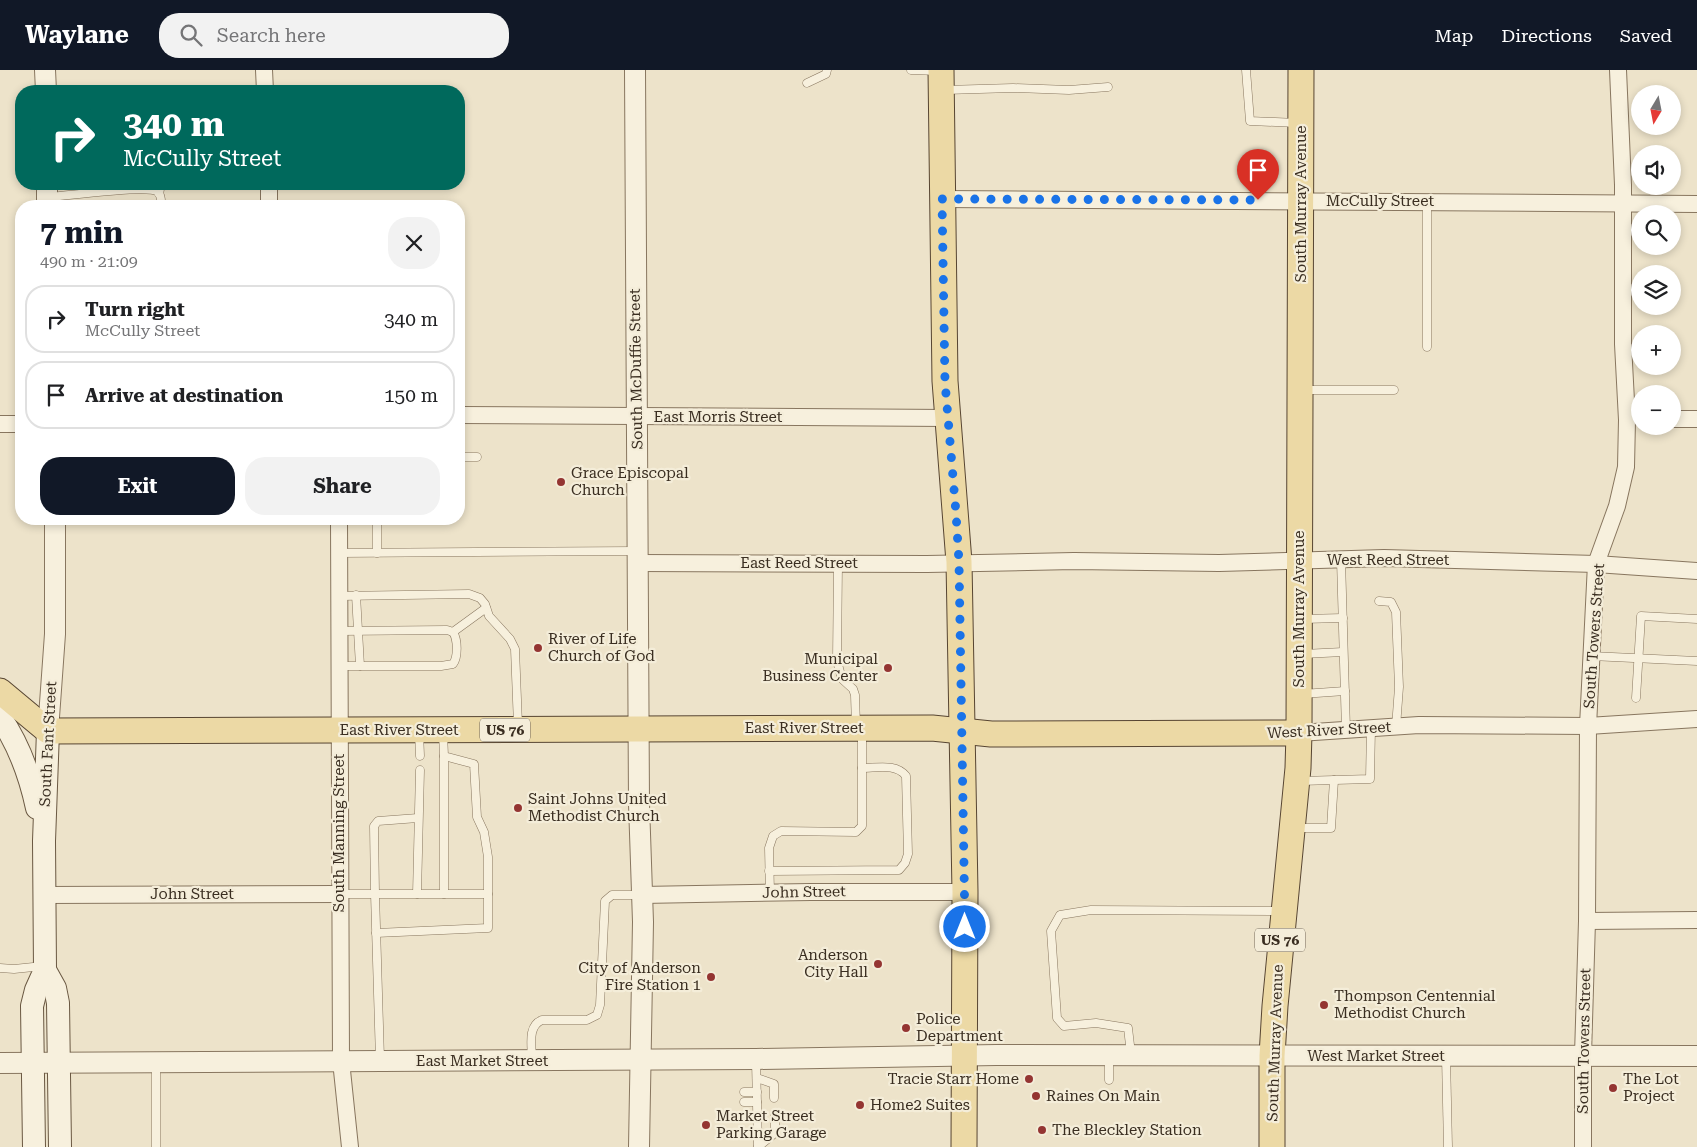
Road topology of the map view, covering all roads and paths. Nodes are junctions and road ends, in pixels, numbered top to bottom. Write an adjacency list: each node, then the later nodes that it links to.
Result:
1 (45, 70): 11 (street)
2 (264, 70): 12 (street)
3 (635, 70): 31 (street, South McDuffie Street)
4 (827, 70): 10 (lane)
5 (911, 70): 9 (lane)
6 (1246, 70): 14 (lane)
7 (1301, 70): 14 (main road, South Murray Avenue)
8 (1618, 70): 24 (street, South Towers Street)
9 (941, 77): 13 (lane); 20 (main road)
10 (807, 83)
11 (46, 85)
12 (265, 85)
13 (1108, 87)
14 (1301, 123): 22 (main road, South Murray Avenue)
15 (125, 190): 19 (lane)
16 (154, 190): 18 (lane)
17 (160, 190): 18 (lane)
18 (159, 194): 21 (lane)
19 (47, 196)
20 (942, 199): 22 (street, McCully Street); 32 (main road)
21 (161, 200)
22 (1300, 200): 23 (street, McCully Street); 27 (main road, South Murray Avenue)
23 (1427, 201): 24 (street, McCully Street); 26 (lane)
24 (1622, 202): 25 (street, McCully Street); 29 (street, South Towers Street)
25 (1697, 204)
26 (1427, 347)
27 (1300, 390): 28 (lane); 47 (main road, South Murray Avenue)
28 (1394, 390)
29 (1631, 405)
30 (465, 415): 31 (street, East Morris Street)
31 (637, 416): 32 (street, East Morris Street); 45 (street, South McDuffie Street)
32 (948, 418): 48 (main road)
33 (1681, 419): 34 (street)
34 (1697, 419)
35 (0, 424): 36 (street)
36 (15, 424)
37 (1631, 433): 50 (street, South Towers Street)
38 (465, 457): 39 (lane)
39 (477, 457)
40 (55, 525): 85 (street, South Fant Street)
41 (339, 525): 43 (street, South Manning Street)
42 (377, 525): 44 (lane)
43 (339, 553): 44 (lane); 53 (street, South Manning Street)
44 (377, 553): 45 (lane)
45 (638, 557): 49 (street, East Reed Street); 79 (street, South McDuffie Street)
46 (1341, 560): 47 (street, West Reed Street); 50 (street, West Reed Street); 56 (lane)
47 (1299, 561): 48 (street, West Reed Street); 57 (main road, South Murray Avenue)
48 (959, 562): 49 (street, East Reed Street); 83 (main road)
49 (838, 563): 77 (lane)
50 (1596, 564): 51 (street, West Reed Street); 64 (street, South Towers Street)
51 (1697, 571)
52 (356, 595): 53 (lane); 55 (lane); 60 (lane)
53 (339, 596): 59 (street, South Manning Street)
54 (1379, 601): 76 (lane)
55 (486, 608): 61 (lane); 82 (lane)
56 (1342, 618): 57 (lane); 62 (lane)
57 (1299, 619): 63 (main road, South Murray Avenue)
58 (1697, 619): 65 (lane)
59 (339, 631): 60 (lane); 67 (street, South Manning Street)
60 (358, 631): 61 (lane); 68 (lane)
61 (452, 632): 68 (lane)
62 (1343, 652): 63 (lane); 70 (lane)
63 (1299, 654): 71 (main road, South Murray Avenue)
64 (1591, 656): 65 (lane); 75 (street, South Towers Street)
65 (1638, 658): 66 (lane); 72 (lane)
66 (1697, 660)
67 (340, 666): 68 (lane); 86 (street, South Manning Street)
68 (360, 666)
69 (0, 691): 85 (main road)
70 (1345, 691): 71 (lane); 84 (lane)
71 (1299, 694): 87 (main road, South Murray Avenue)
72 (1636, 698)
73 (0, 717): 96 (main road)
74 (1697, 719): 75 (street, West River Street)
75 (1588, 726): 76 (street, West River Street); 109 (street, South Towers Street)
76 (1396, 727): 78 (street, West River Street)
77 (859, 728): 79 (main road, East River Street / US 76); 83 (main road, East River Street / US 76); 90 (lane)
78 (1371, 728): 84 (street, West River Street); 92 (lane)
79 (639, 729): 82 (main road, East River Street / US 76); 106 (street, South McDuffie Street)
80 (418, 730): 81 (main road, East River Street / US 76); 86 (main road, East River Street / US 76); 88 (lane)
81 (443, 730): 82 (main road, East River Street / US 76); 89 (lane)
82 (518, 730)
83 (962, 730): 87 (main road, West River Street / US 76); 99 (main road)
84 (1346, 730): 87 (street, West River Street)
85 (48, 731): 86 (main road, East River Street / US 76); 96 (main road, South Fant Street)
86 (340, 731): 100 (street, South Manning Street)
87 (1299, 733): 93 (main road, South Murray Avenue / US 76)
88 (420, 756)
89 (444, 756): 103 (lane); 104 (lane)
90 (862, 768): 97 (lane); 97 (lane)
91 (420, 770): 94 (lane)
92 (1334, 780): 93 (lane); 95 (lane)
93 (1296, 781): 95 (main road, South Murray Avenue / US 76)
94 (418, 818): 101 (lane); 102 (lane)
95 (1292, 828): 107 (main road, South Murray Avenue / US 76)
96 (44, 841): 105 (main road, South Fant Street)
97 (769, 871): 98 (lane)
98 (770, 892): 99 (street, John Street); 106 (street, John Street)
99 (965, 892): 113 (main road)
100 (339, 894): 101 (lane); 105 (street, John Street); 121 (street, South Manning Street)
101 (375, 894): 102 (lane); 110 (lane)
102 (418, 894): 103 (lane)
103 (444, 894): 104 (lane)
104 (488, 894): 110 (lane)
105 (45, 895): 112 (main road, South Fant Street)
106 (642, 895): 120 (street, South McDuffie Street); 122 (lane)
107 (1283, 911): 115 (lane); 117 (main road, South Murray Avenue / US 76)
108 (1697, 920): 109 (street)
109 (1587, 921): 116 (street, South Towers Street)
110 (376, 934): 124 (lane)
111 (0, 968): 112 (lane)
112 (45, 968): 125 (main road, South Fant Street); 126 (main road, South Fant Street)
113 (964, 1055): 114 (street, West Market Street); 128 (street, East Market Street); 142 (main road)
114 (1110, 1055): 115 (street, West Market Street); 129 (lane)
115 (1131, 1055): 117 (street, West Market Street)
116 (1583, 1055): 118 (street, West Market Street); 119 (street, West Market Street); 145 (street, South Towers Street)
117 (1272, 1056): 118 (street, West Market Street); 143 (main road, South Murray Avenue / US 76)
118 (1446, 1056): 144 (lane)
119 (1697, 1056)
120 (640, 1059): 122 (street, East Market Street); 128 (street, East Market Street); 140 (street, South McDuffie Street)
121 (340, 1060): 123 (street, East Market Street); 124 (street, East Market Street); 139 (street, South Manning Street)
122 (532, 1060): 124 (street, East Market Street)
123 (156, 1061): 126 (street, East Market Street); 138 (lane)
124 (380, 1061)
125 (32, 1062): 126 (street, East Market Street); 127 (street, East Market Street); 136 (main road, South Fant Street)
126 (59, 1062): 137 (main road, South Fant Street)
127 (0, 1063)
128 (757, 1068): 131 (lane); 132 (lane)
129 (1109, 1080)
130 (744, 1092): 131 (lane)
131 (757, 1092): 134 (lane)
132 (774, 1098)
133 (744, 1102): 134 (lane)
134 (757, 1102): 141 (lane)
135 (775, 1115): 141 (lane)
136 (34, 1147)
137 (60, 1147)
138 (156, 1147)
139 (350, 1147)
140 (639, 1147)
141 (758, 1147)
142 (964, 1147)
143 (1272, 1147)
144 (1448, 1147)
145 (1583, 1147)

